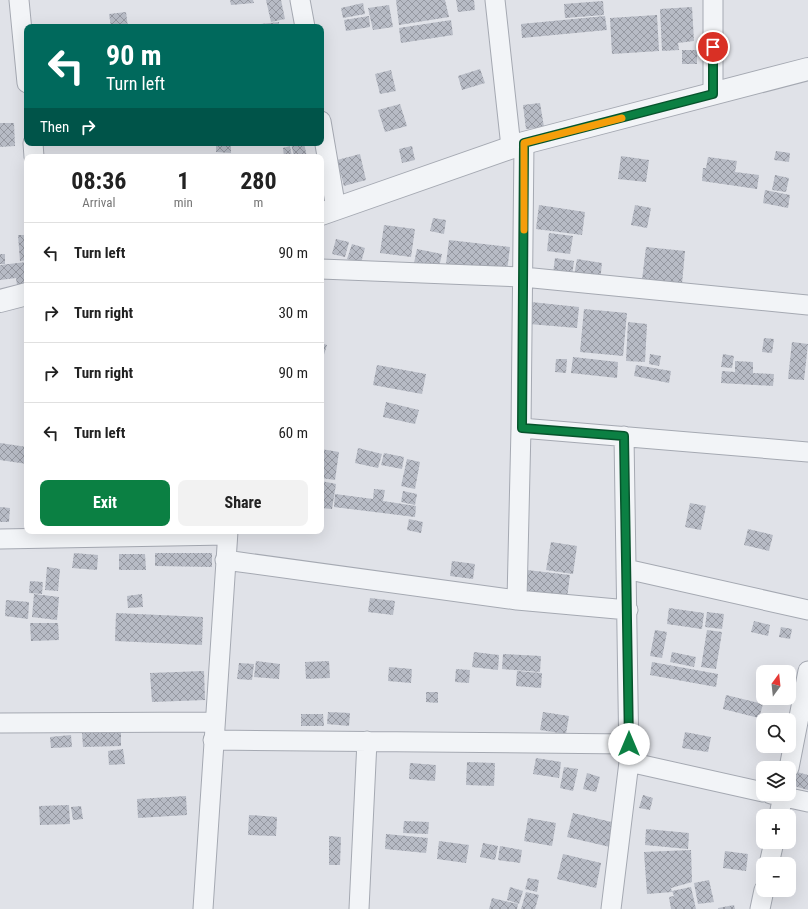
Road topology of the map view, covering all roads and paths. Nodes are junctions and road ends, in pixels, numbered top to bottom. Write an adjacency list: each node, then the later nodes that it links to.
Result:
1 (300, 0): 6 (street)
2 (495, 0): 9 (street)
3 (713, 0): 8 (street)
4 (23, 1): 5 (street)
5 (24, 24)
6 (304, 24)
7 (808, 69): 8 (street)
8 (713, 94): 9 (street)
9 (518, 145): 11 (street); 13 (street)
10 (324, 155): 11 (street)
11 (329, 212)
12 (324, 269): 13 (street)
13 (523, 277): 16 (street); 17 (street)
14 (24, 295): 15 (street)
15 (0, 301)
16 (808, 305)
17 (522, 428): 18 (street); 25 (street)
18 (624, 436): 19 (street); 24 (street)
19 (808, 452)
20 (189, 534): 22 (street)
21 (227, 534): 23 (street)
22 (0, 539)
23 (225, 560): 25 (street); 30 (street)
24 (626, 569): 26 (street); 27 (street)
25 (517, 600): 26 (street)
26 (628, 610): 32 (street)
27 (808, 610)
28 (808, 671): 33 (street)
29 (0, 723): 30 (street)
30 (214, 731): 31 (street); 39 (street)
31 (367, 741): 32 (street); 40 (street)
32 (629, 744): 34 (street)
33 (790, 761)
34 (629, 762): 35 (street); 41 (street)
35 (756, 790)
36 (796, 799): 37 (street)
37 (808, 802)
38 (763, 897): 42 (street)
39 (203, 909)
40 (359, 909)
41 (611, 909)
42 (760, 909)

